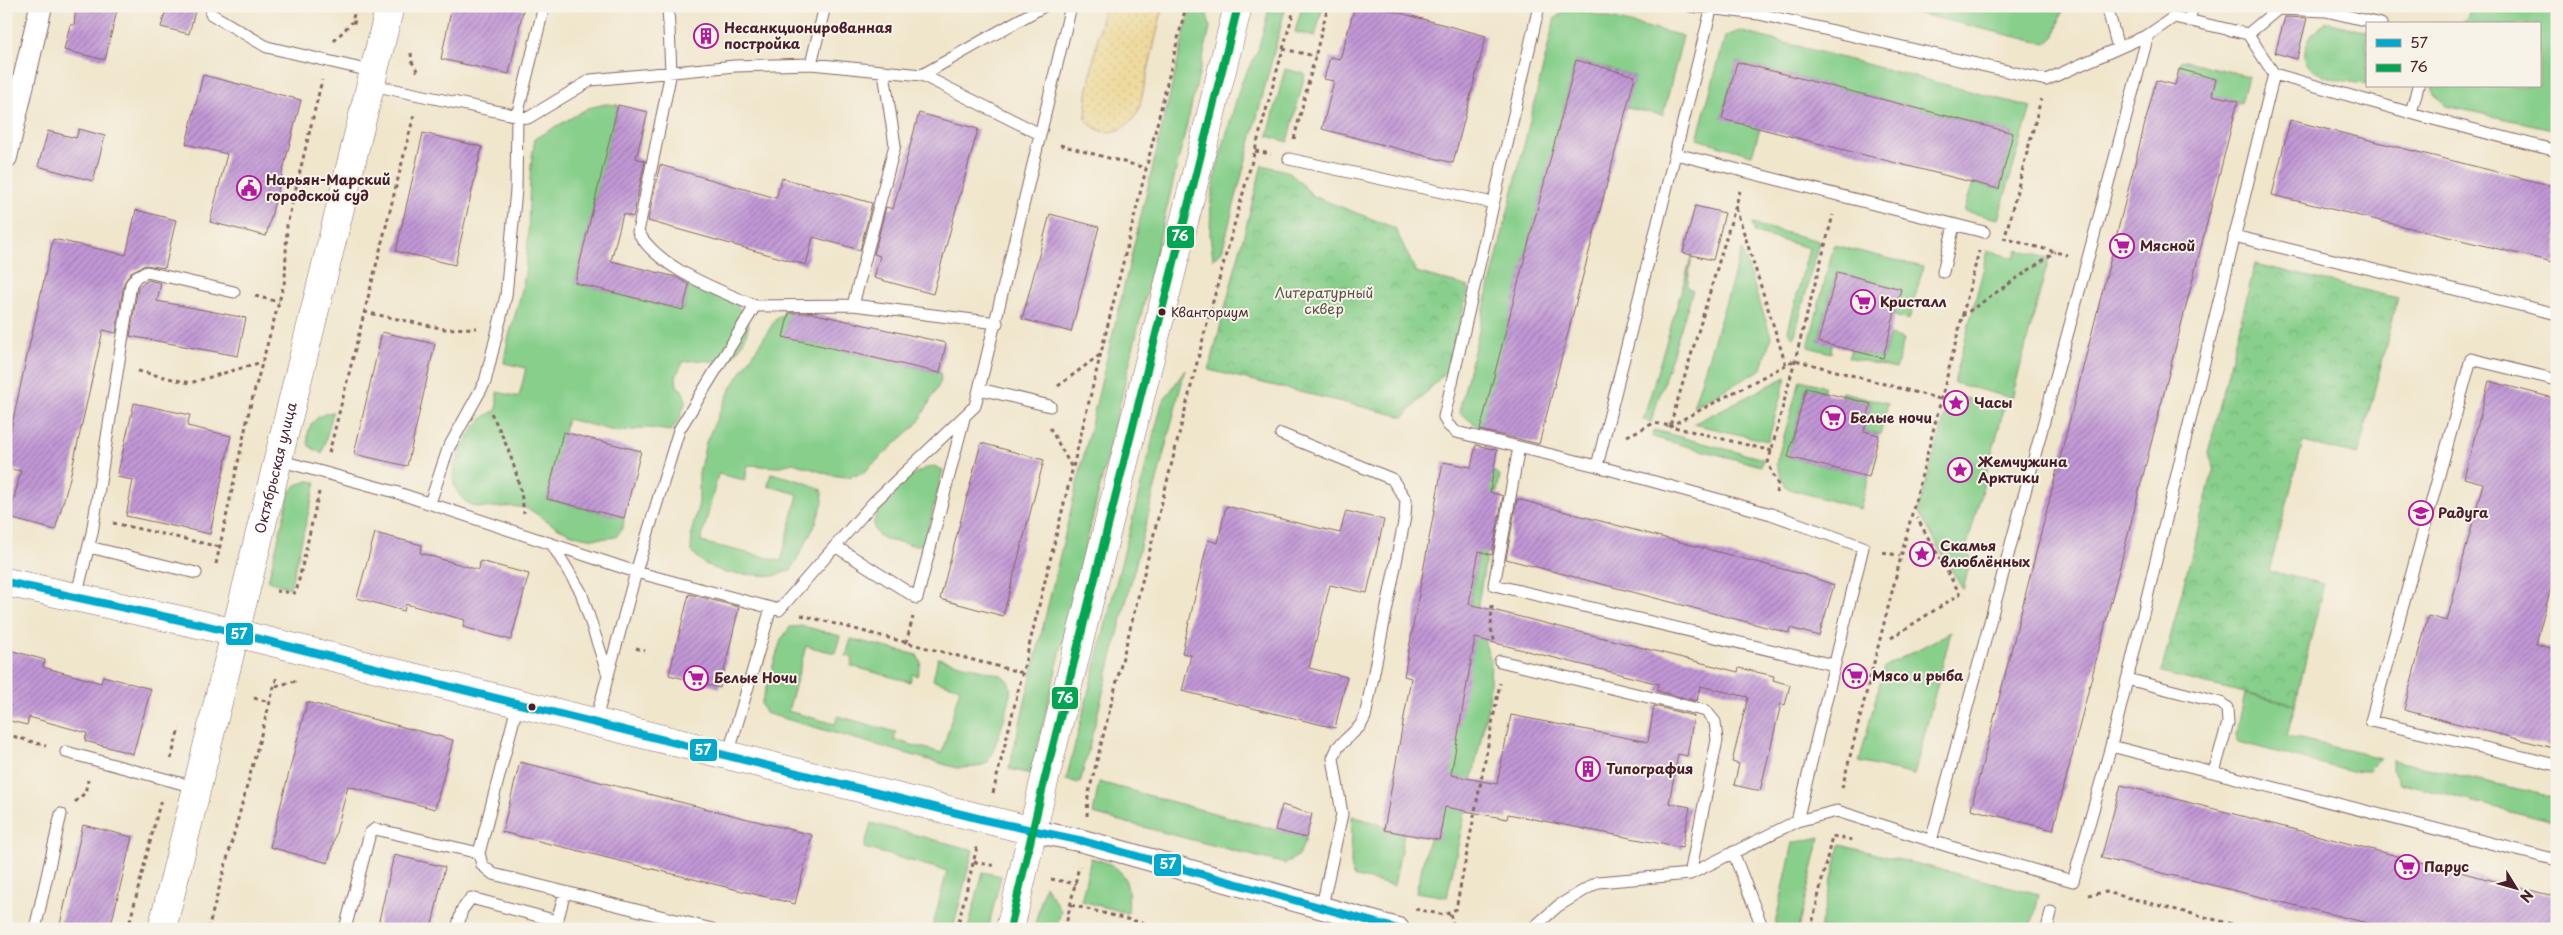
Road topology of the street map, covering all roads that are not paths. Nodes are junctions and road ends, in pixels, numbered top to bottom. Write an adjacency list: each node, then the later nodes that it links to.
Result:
1 (41, 6): 32 (street)
2 (390, 6): 25 (main road, Октябрьская улица)
3 (544, 6): 28 (lane)
4 (668, 6): 21 (lane)
5 (825, 6): 20 (lane)
6 (1044, 6): 24 (lane)
7 (1071, 6): 29 (lane)
8 (1238, 6): 76 (main road)
9 (1540, 6): 34 (lane)
10 (1690, 6): 13 (lane)
11 (2107, 6): 19 (lane)
12 (2193, 6): 15 (lane)
13 (1711, 10): 19 (lane); 31 (lane)
14 (211, 14): 25 (lane)
15 (2189, 20): 17 (lane); 18 (lane)
16 (2373, 22): 17 (lane)
17 (2248, 34): 23 (lane)
18 (2148, 35): 19 (lane); 77 (lane)
19 (2118, 48)
20 (811, 64): 21 (lane); 22 (lane)
21 (671, 72): 28 (lane); 41 (lane)
22 (884, 73): 24 (lane); 40 (lane)
23 (2274, 74): 27 (lane); 37 (lane)
24 (922, 75): 29 (lane)
25 (374, 79): 28 (lane); 50 (main road, Октябрьская улица)
26 (2417, 88): 27 (lane)
27 (2411, 113): 30 (lane)
28 (517, 116): 52 (lane)
29 (1040, 137): 43 (lane)
30 (2557, 151)
31 (1676, 154): 35 (lane); 51 (lane)
32 (6, 157)
33 (1289, 158): 34 (lane)
34 (1493, 203): 49 (lane)
35 (1954, 225): 36 (lane); 38 (lane)
36 (1984, 232)
37 (2234, 236): 42 (lane); 65 (lane)
38 (1943, 272)
39 (234, 292): 55 (lane)
40 (853, 305): 41 (lane); 43 (lane)
41 (755, 306): 56 (lane)
42 (2557, 314)
43 (997, 323): 45 (lane)
44 (2557, 380): 71 (lane)
45 (980, 389): 46 (lane); 47 (lane)
46 (1050, 406)
47 (964, 418): 54 (lane); 54 (lane)
48 (1281, 434): 83 (lane)
49 (1519, 447): 51 (lane); 63 (lane)
50 (278, 460): 52 (lane); 61 (main road, Октябрьская улица)
51 (1597, 466): 63 (lane)
52 (430, 503): 53 (lane)
53 (552, 544): 56 (lane); 64 (lane)
54 (835, 546): 60 (lane)
55 (88, 547): 57 (lane); 59 (lane)
56 (636, 572): 60 (lane); 64 (lane)
57 (196, 573)
58 (6, 582): 59 (main road)
59 (76, 597): 61 (main road)
60 (775, 609): 70 (lane)
61 (237, 634): 66 (main road); 73 (main road, Октябрьская улица)
62 (1500, 661): 81 (lane)
63 (1834, 665): 75 (lane)
64 (609, 676): 67 (lane)
65 (2127, 679): 68 (lane); 72 (lane)
66 (518, 703): 67 (main road); 79 (lane)
67 (595, 723): 70 (main road)
68 (2111, 746): 72 (lane); 77 (lane)
69 (66, 752): 73 (lane)
70 (728, 756): 76 (main road)
71 (2557, 765)
72 (2214, 772): 80 (lane)
73 (198, 788): 87 (main road, Октябрьская улица)
74 (62, 814): 86 (lane)
75 (1796, 821): 77 (lane); 78 (lane)
76 (1033, 831): 83 (street); 91 (main road)
77 (1932, 841)
78 (1733, 852): 81 (lane); 94 (lane)
79 (479, 853): 82 (lane); 88 (lane)
80 (2557, 860)
81 (1690, 874): 93 (lane)
82 (565, 892): 85 (lane); 90 (lane)
83 (1322, 906): 92 (street)
84 (2051, 912): 95 (lane)
85 (556, 925): 89 (lane)
86 (35, 929)
87 (162, 929)
88 (344, 929)
89 (457, 929)
90 (712, 929)
91 (1010, 929)
92 (1398, 929)
93 (1532, 929)
94 (1764, 929)
95 (2047, 929)

